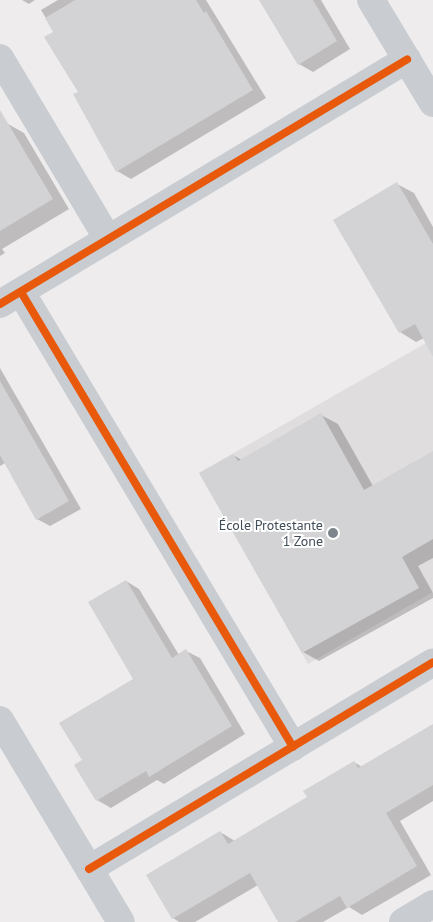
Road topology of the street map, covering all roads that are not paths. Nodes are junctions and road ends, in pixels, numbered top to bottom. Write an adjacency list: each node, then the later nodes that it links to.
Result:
1 (371, 0): 3 (street)
2 (0, 58): 5 (street)
3 (407, 59): 4 (street); 5 (street)
4 (433, 103)
5 (108, 239): 6 (street)
6 (10, 298): 9 (street)
7 (433, 662): 9 (street)
8 (0, 720): 10 (street)
9 (293, 746): 10 (street)
10 (89, 869): 12 (street)
11 (433, 904): 13 (street)
12 (121, 922)
13 (404, 922)

